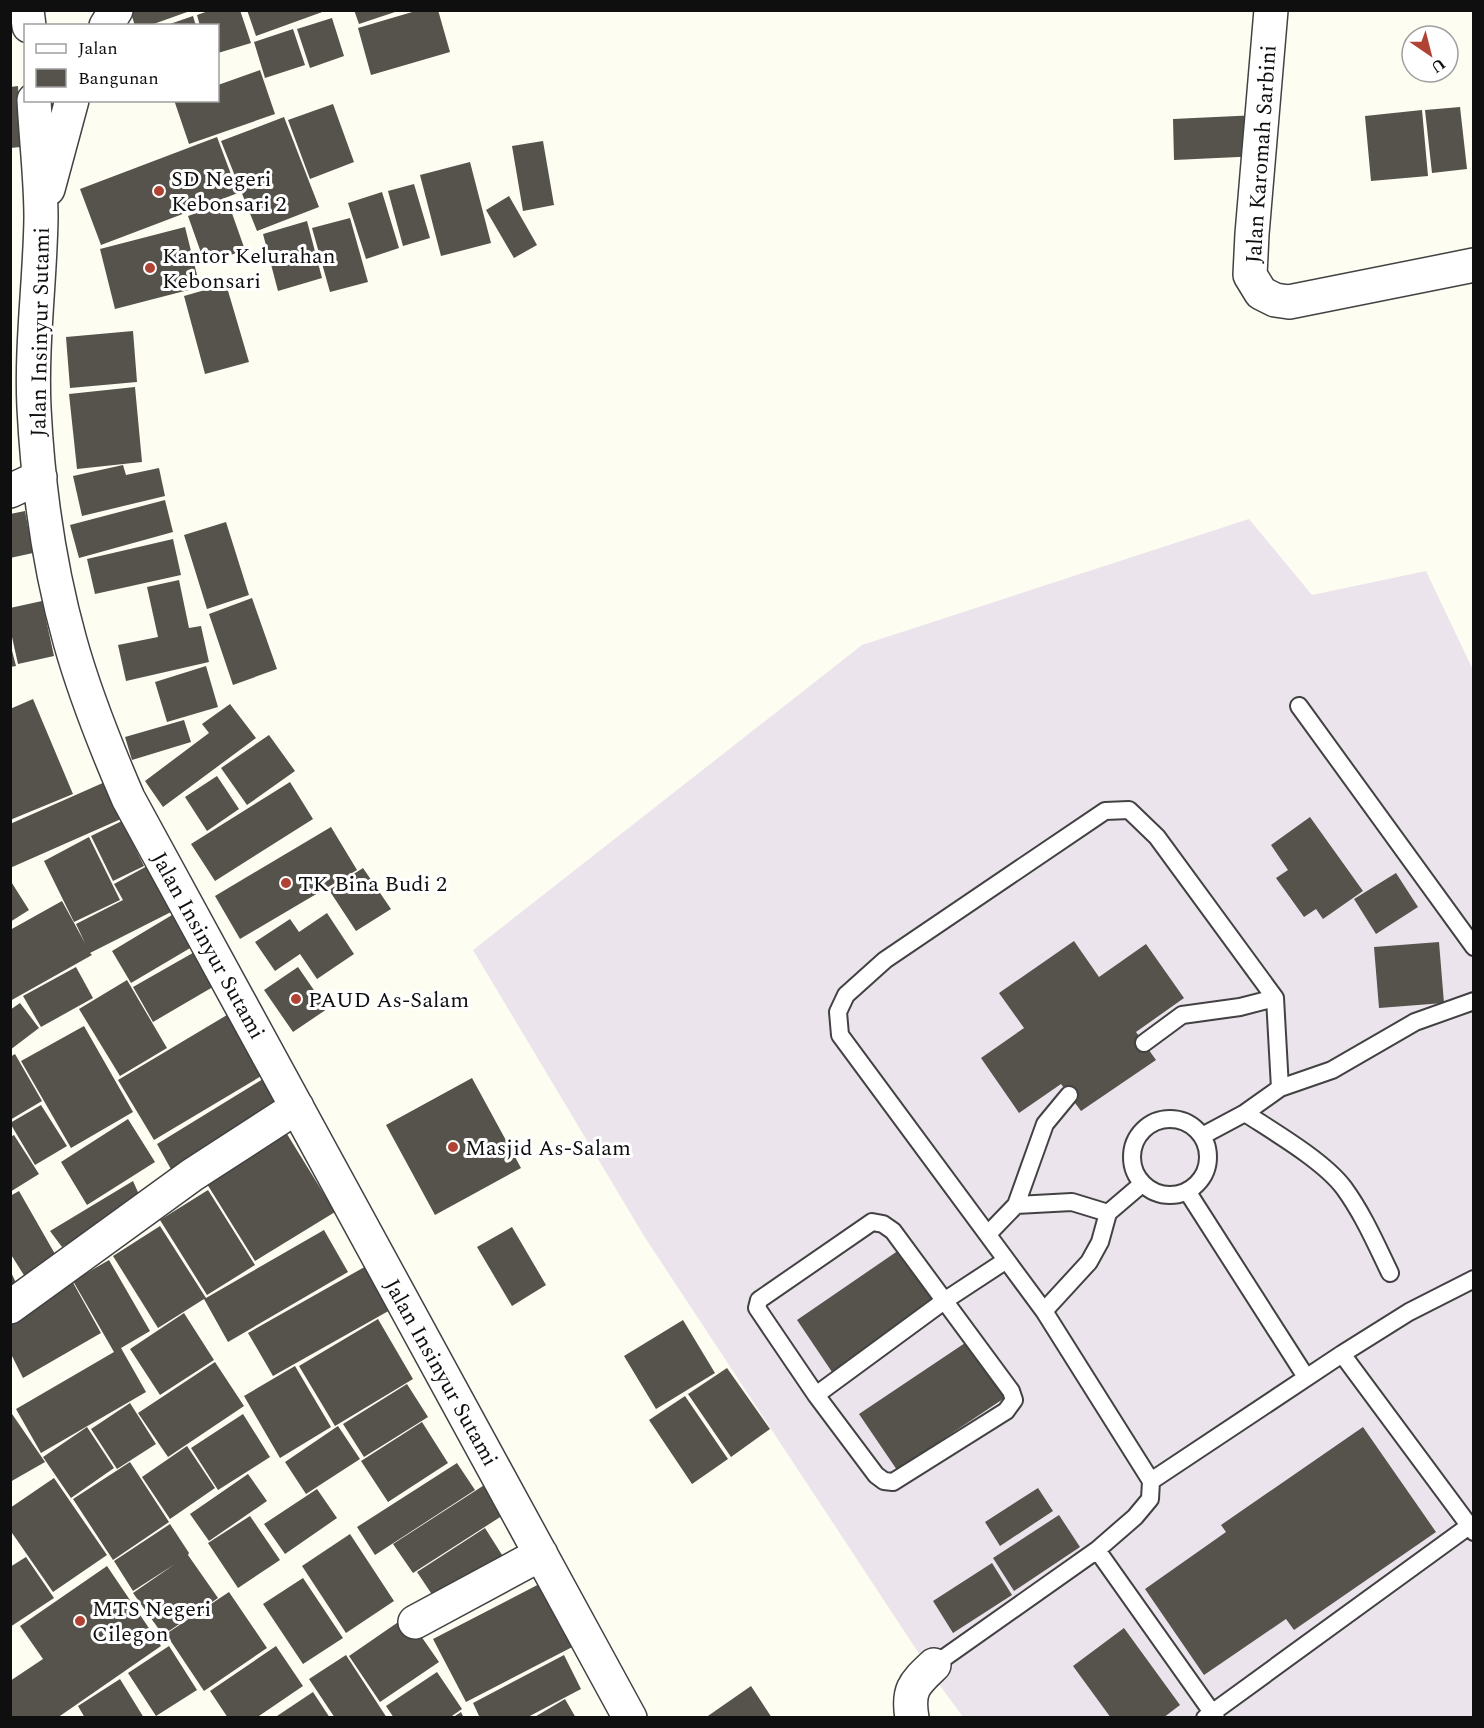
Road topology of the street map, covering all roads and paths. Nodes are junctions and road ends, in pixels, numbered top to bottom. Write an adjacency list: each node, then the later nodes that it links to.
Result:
1 (116, 10): 3 (street)
2 (1271, 10): 7 (street, Jalan Karomah Sarbini)
3 (107, 24)
4 (34, 102): 6 (street, Jalan Insinyur Sutami)
5 (71, 102): 6 (street)
6 (41, 217): 8 (street, Jalan Insinyur Sutami)
7 (1473, 265)
8 (40, 477): 9 (street); 17 (street, Jalan Insinyur Sutami)
9 (10, 491)
10 (1299, 706): 11 (lane)
11 (1473, 947)
12 (1275, 998): 14 (lane); 15 (lane); 24 (lane)
13 (1473, 1001): 15 (lane)
14 (1144, 1043)
15 (1280, 1088): 18 (lane)
16 (1069, 1095): 22 (lane)
17 (297, 1107): 29 (street); 37 (street, Jalan Insinyur Sutami)
18 (1245, 1113): 19 (lane); 26 (lane)
19 (1202, 1136): 20 (lane); 21 (lane)
20 (1142, 1184): 21 (lane); 23 (lane)
21 (1187, 1191): 32 (lane)
22 (1016, 1205): 23 (lane); 24 (lane)
23 (1108, 1213): 30 (lane)
24 (988, 1234): 25 (lane)
25 (1005, 1261): 28 (lane); 30 (lane)
26 (1390, 1273)
27 (1473, 1279): 31 (lane)
28 (944, 1301): 33 (lane); 33 (lane); 33 (lane)
29 (10, 1307)
30 (1044, 1311): 34 (lane)
31 (1342, 1354): 32 (lane); 35 (lane)
32 (1306, 1377): 34 (lane)
33 (816, 1395)
34 (1152, 1481): 36 (lane)
35 (1471, 1529): 40 (lane)
36 (1097, 1550): 39 (lane); 40 (lane)
37 (541, 1554): 38 (street); 41 (street, Jalan Insinyur Sutami)
38 (415, 1622)
39 (934, 1665): 42 (street)
40 (1211, 1716)
41 (630, 1718)
42 (912, 1718)

